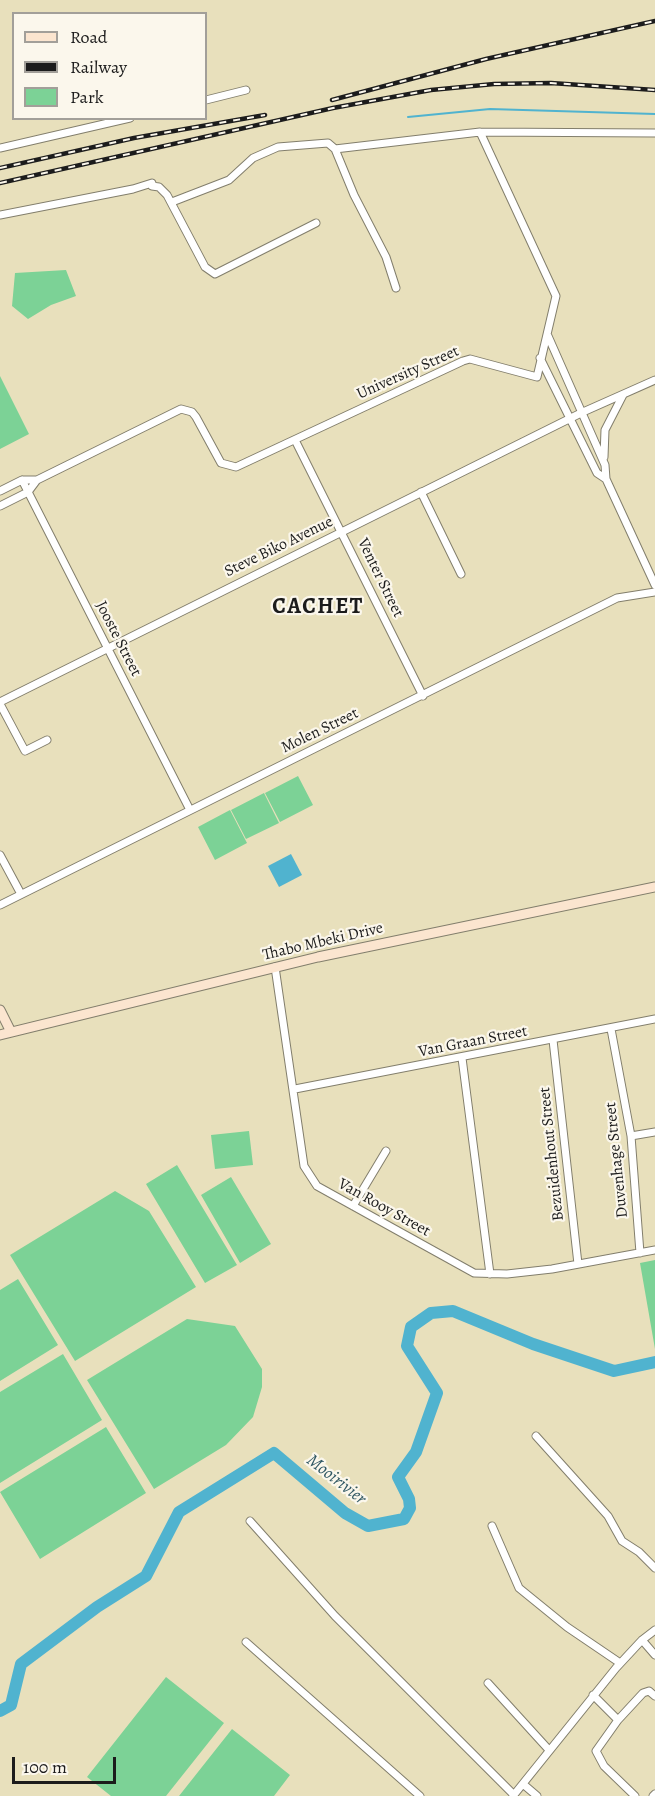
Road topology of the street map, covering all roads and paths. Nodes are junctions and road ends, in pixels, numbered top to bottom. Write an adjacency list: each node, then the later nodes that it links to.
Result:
1 (246, 90): 2 (street)
2 (207, 100)
3 (121, 120): 6 (street)
4 (480, 132): 5 (street); 7 (street); 12 (street, University Street)
5 (655, 134)
6 (0, 148)
7 (335, 148): 8 (street); 11 (street)
8 (172, 202): 9 (street); 10 (street)
9 (0, 215)
10 (316, 223)
11 (396, 288)
12 (548, 336): 13 (street, University Street); 16 (street)
13 (540, 358): 17 (street); 18 (street, University Street)
14 (655, 380): 15 (street, Steve Biko Avenue)
15 (623, 395): 16 (street, Steve Biko Avenue); 19 (street)
16 (583, 412): 17 (street, Steve Biko Avenue); 19 (street)
17 (571, 418): 20 (street); 25 (street, Steve Biko Avenue)
18 (295, 440): 22 (street, University Street); 27 (street, Venter Street)
19 (605, 465): 20 (street)
20 (606, 479): 29 (street)
21 (22, 480): 22 (street); 23 (street); 24 (street, Jooste Street)
22 (38, 480): 24 (street)
23 (0, 491)
24 (28, 492): 26 (street); 31 (street, Jooste Street)
25 (421, 492): 27 (street, Steve Biko Avenue); 28 (street)
26 (0, 506)
27 (341, 531): 31 (street, Steve Biko Avenue); 32 (street, Venter Street)
28 (461, 574)
29 (655, 585)
30 (655, 592): 32 (street, Molen Street)
31 (107, 647): 33 (street, Steve Biko Avenue); 35 (street, Jooste Street)
32 (423, 696): 35 (street, Molen Street)
33 (0, 703): 34 (street)
34 (48, 740)
35 (190, 810): 38 (street, Molen Street)
36 (0, 855): 38 (street)
37 (655, 887): 40 (main road, Thabo Mbeki Drive)
38 (21, 894): 39 (street, Molen Street)
39 (0, 905)
40 (275, 967): 44 (main road, Thabo Mbeki Drive); 48 (street, Van Rooy Street)
41 (0, 1010): 44 (main road)
42 (655, 1019): 43 (street, Van Graan Street)
43 (611, 1029): 46 (street, Van Graan Street); 50 (street, Duvenhage Street)
44 (11, 1032): 45 (main road, Thabo Mbeki Drive)
45 (0, 1035)
46 (552, 1040): 47 (street, Van Graan Street); 55 (street, Bezuidenhout Street)
47 (462, 1058): 48 (street, Van Graan Street); 56 (street)
48 (295, 1089): 52 (street, Van Rooy Street)
49 (655, 1132): 50 (street)
50 (631, 1136): 54 (street, Duvenhage Street)
51 (386, 1151): 52 (street)
52 (353, 1206): 56 (street, Van Rooy Street)
53 (655, 1250): 54 (street, Van Rooy Street)
54 (640, 1253): 55 (street, Van Rooy Street)
55 (578, 1264): 56 (street, Van Rooy Street)
56 (490, 1274)
57 (536, 1436): 60 (street)
58 (250, 1521): 72 (street)
59 (492, 1526): 65 (street)
60 (655, 1568)
61 (655, 1630): 62 (street)
62 (642, 1640): 64 (street); 65 (street)
63 (246, 1642): 73 (street)
64 (655, 1654)
65 (620, 1663): 67 (street)
66 (488, 1683): 70 (street)
67 (593, 1695): 69 (street); 70 (street)
68 (655, 1696): 69 (street)
69 (618, 1720): 75 (street)
70 (549, 1750): 71 (street)
71 (524, 1784): 72 (street); 74 (street)
72 (513, 1795)
73 (420, 1796)
74 (537, 1796)
75 (635, 1796)

